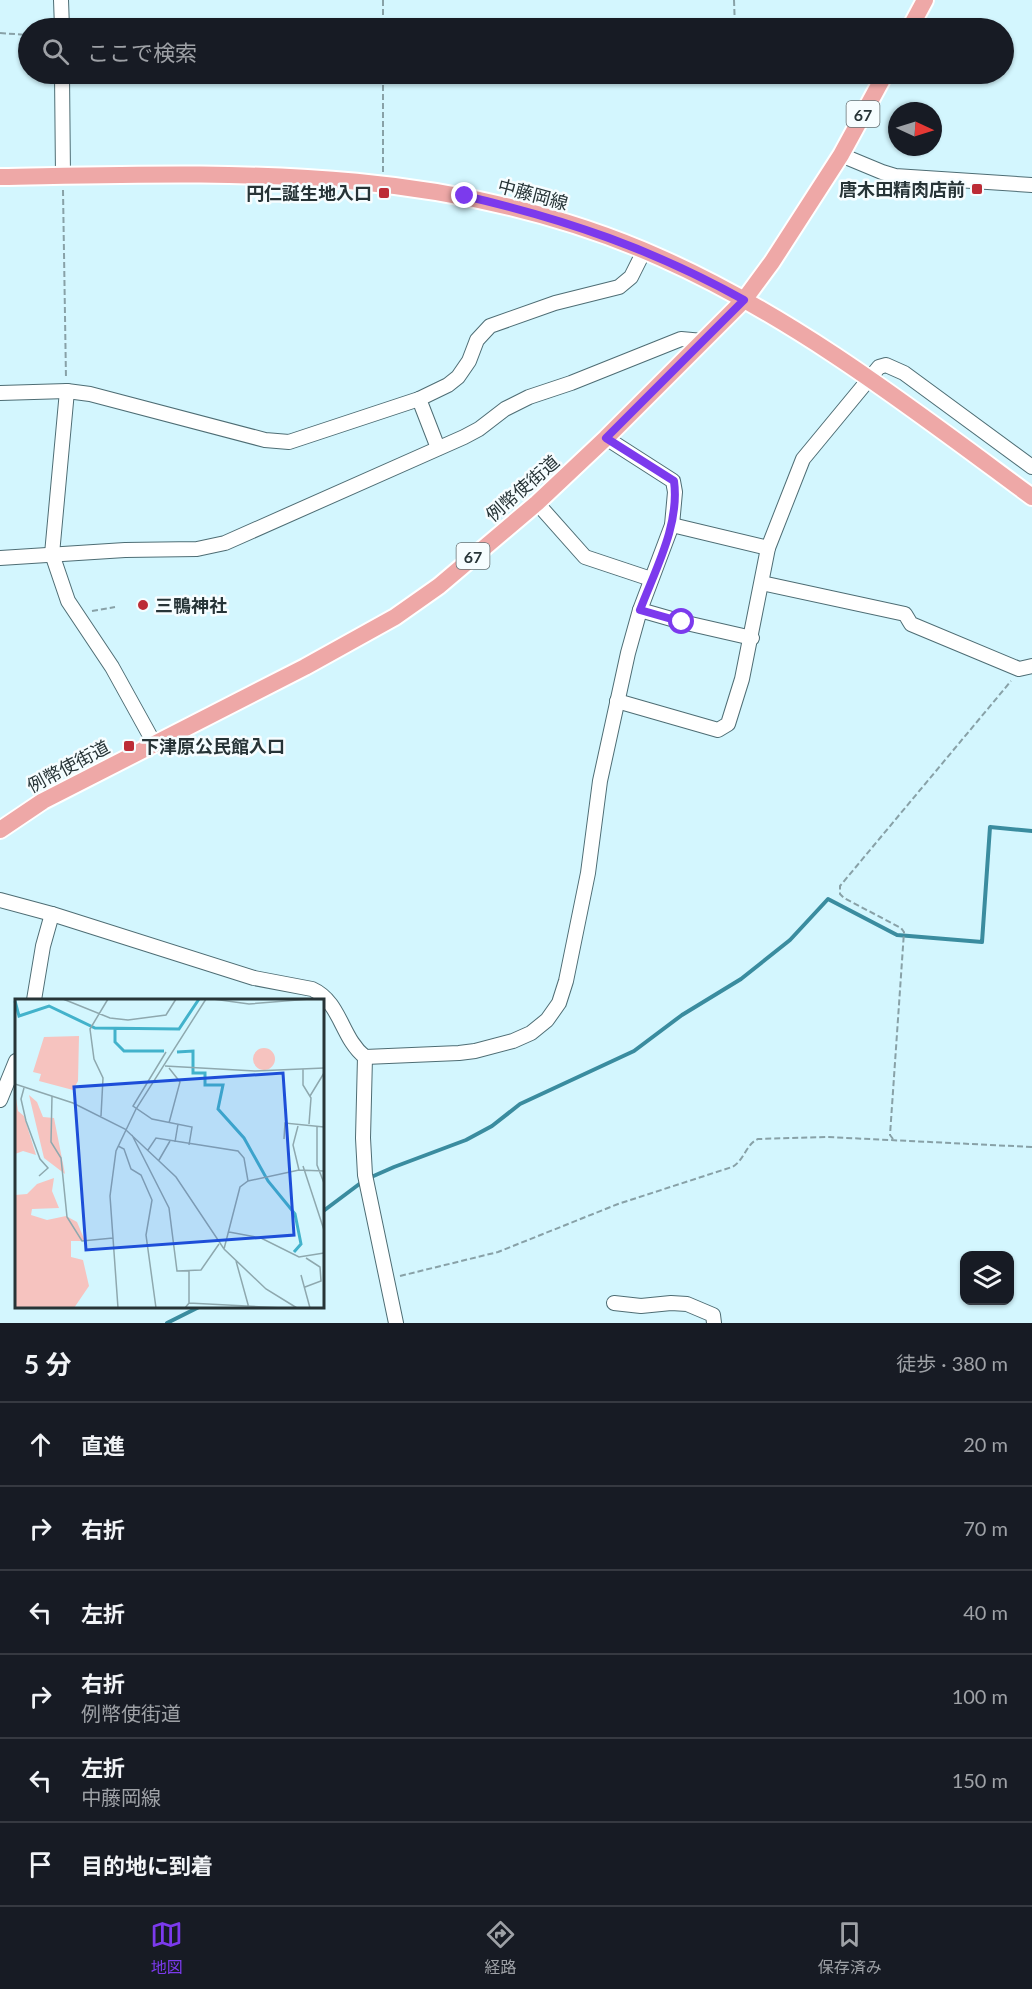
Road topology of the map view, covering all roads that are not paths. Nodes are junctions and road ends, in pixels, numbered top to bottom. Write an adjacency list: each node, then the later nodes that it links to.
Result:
1 (61, 0): 3 (street)
2 (925, 0): 4 (main road)
3 (62, 18)
4 (915, 18)
5 (62, 84): 8 (street)
6 (880, 84): 7 (main road, 例幣使街道 / 67)
7 (842, 155): 10 (street); 12 (main road, 例幣使街道 / 67)
8 (63, 176): 9 (main road, 中藤岡線); 11 (main road, 中藤岡線)
9 (0, 177)
10 (1032, 185)
11 (644, 250): 12 (main road, 中藤岡線); 17 (street)
12 (744, 300): 13 (main road, 例幣使街道 / 67); 14 (main road, 中藤岡線)
13 (704, 341): 18 (main road, 例幣使街道 / 67); 19 (street)
14 (869, 378): 20 (street); 21 (main road, 中藤岡線); 24 (street)
15 (67, 391): 16 (street); 17 (street); 25 (street)
16 (0, 393)
17 (420, 399): 19 (street)
18 (606, 438): 22 (main road, 例幣使街道 / 67); 23 (street)
19 (438, 448): 25 (street)
20 (1032, 467)
21 (1032, 497)
22 (537, 503): 27 (street); 33 (main road, 例幣使街道 / 67)
23 (672, 525): 24 (street); 27 (street)
24 (768, 548): 28 (street)
25 (52, 554): 26 (street); 33 (street)
26 (0, 558)
27 (651, 579): 29 (street)
28 (762, 584): 30 (street); 31 (street)
29 (640, 610): 30 (street); 32 (street)
30 (752, 638): 32 (street)
31 (1026, 668)
32 (617, 701): 38 (street)
33 (154, 743): 34 (main road, 例幣使街道 / 67)
34 (0, 830)
35 (0, 900): 36 (street)
36 (52, 914): 37 (street); 38 (street)
37 (34, 999)
38 (365, 1057): 42 (street)
39 (15, 1063): 40 (street)
40 (0, 1100)
41 (614, 1303): 43 (street)
42 (396, 1323)
43 (714, 1323)

